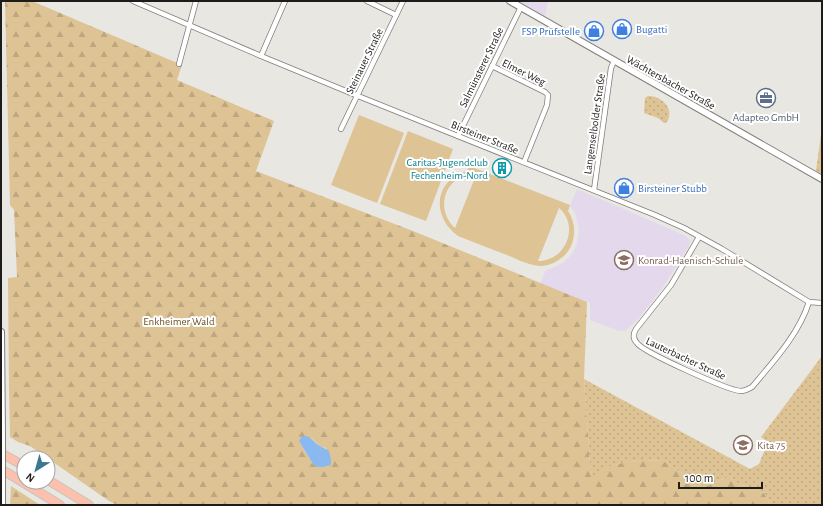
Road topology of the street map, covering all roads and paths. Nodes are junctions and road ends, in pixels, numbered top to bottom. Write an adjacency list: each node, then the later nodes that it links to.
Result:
1 (133, 1): 9 (street, Birsteiner Straße)
2 (196, 1): 9 (street)
3 (285, 1): 10 (street)
4 (367, 1): 8 (street)
5 (403, 1): 8 (street, Steinauer Straße)
6 (510, 1): 7 (street, Wächtersbacher Straße)
7 (521, 7): 11 (street, Wächtersbacher Straße); 13 (street, Salmünsterer Straße)
8 (396, 15): 14 (street, Steinauer Straße)
9 (189, 25): 10 (street, Birsteiner Straße); 12 (street)
10 (261, 56): 14 (street, Birsteiner Straße)
11 (614, 61): 18 (street, Wächtersbacher Straße); 19 (street, Langenselbolder Straße)
12 (179, 64)
13 (492, 66): 16 (street, Salmünsterer Straße); 17 (street, Elmer Weg)
14 (358, 96): 15 (street, Steinauer Straße); 16 (street, Birsteiner Straße)
15 (342, 129)
16 (458, 136): 17 (street, Birsteiner Straße)
17 (524, 162): 19 (street, Birsteiner Straße)
18 (822, 179)
19 (594, 190): 20 (street, Birsteiner Straße)
20 (699, 237): 21 (street, Birsteiner Straße); 21 (street, Lauterbacher Straße)
21 (809, 302): 22 (street, Birsteiner Straße)
22 (822, 303)
23 (1, 332): 24 (street)
24 (2, 435): 28 (street, bridge)
25 (1, 452): 26 (highway)
26 (16, 461)
27 (1, 469): 31 (highway)
28 (2, 483): 30 (street)
29 (56, 485): 32 (highway)
30 (2, 505)
31 (60, 505)
32 (89, 505)

